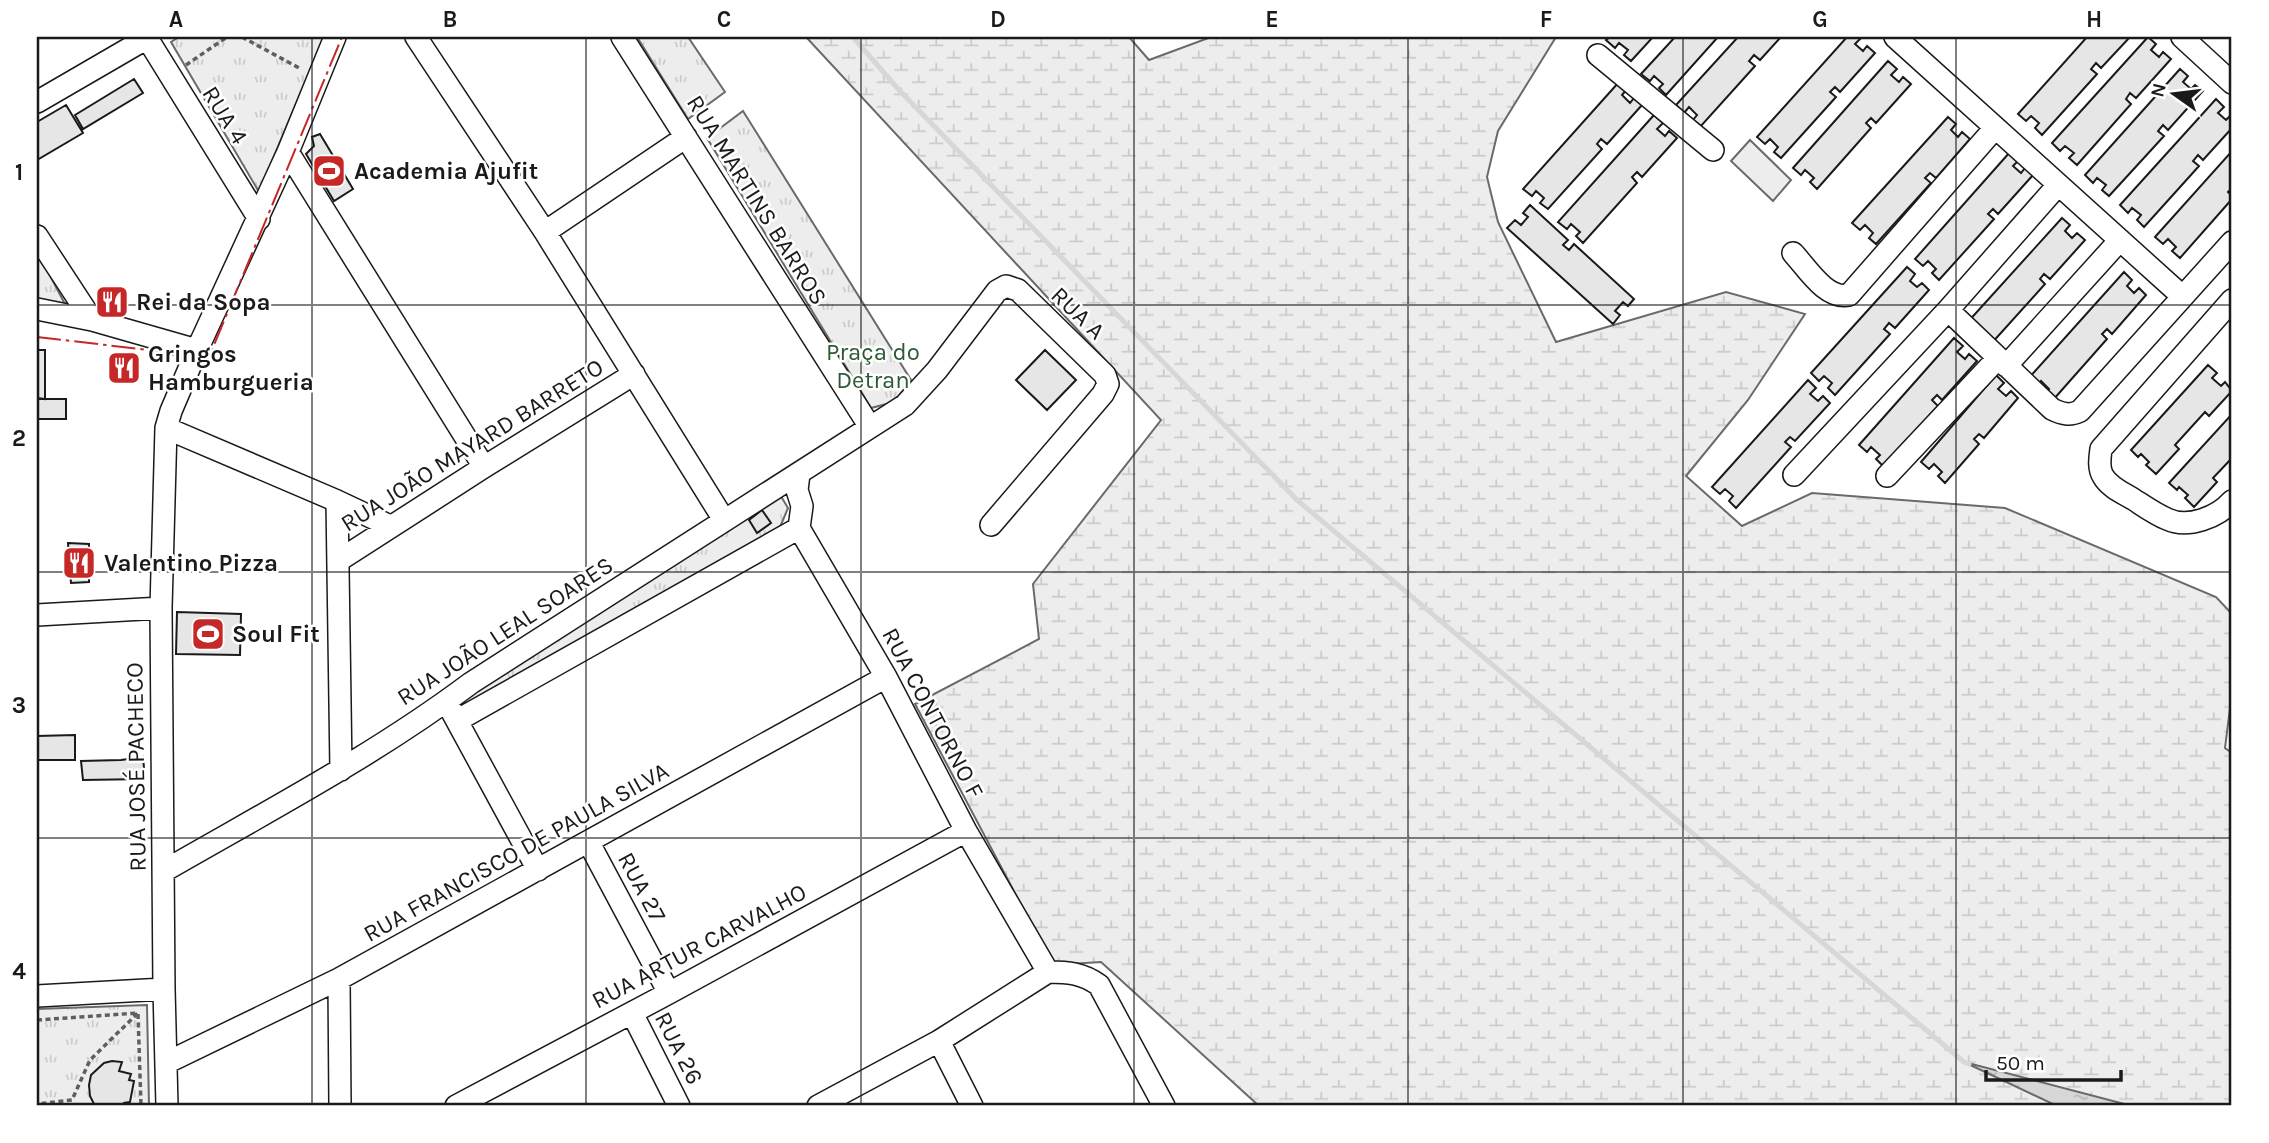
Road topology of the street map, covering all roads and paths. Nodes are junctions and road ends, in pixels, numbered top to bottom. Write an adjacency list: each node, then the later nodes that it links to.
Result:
1 (148, 37): 10 (street, RUA 4); 13 (street)
2 (228, 37): 10 (path)
3 (242, 37): 11 (path)
4 (335, 37): 11 (street, RUA JOSÉ PACHECO)
5 (416, 37): 20 (street)
6 (622, 37): 15 (street, RUA MARTINS BARROS)
7 (1895, 37): 14 (street)
8 (2182, 37): 12 (street)
9 (1598, 55): 16 (street)
10 (170, 76): 19 (street, RUA 4)
11 (318, 79): 17 (street, RUA JOSÉ PACHECO)
12 (2232, 83)
13 (37, 102)
14 (1995, 128): 18 (street); 24 (street)
15 (686, 137): 20 (street); 34 (street, RUA MARTINS BARROS)
16 (1713, 150)
17 (288, 152): 19 (street, RUA JOSÉ PACHECO); 36 (street)
18 (2058, 185): 22 (street); 29 (street)
19 (259, 219): 31 (street, RUA JOSÉ PACHECO)
20 (545, 232): 33 (street)
21 (37, 236): 30 (street)
22 (2120, 240): 26 (street); 32 (street)
23 (2232, 242): 26 (street)
24 (1793, 253)
25 (1006, 286): 34 (street, RUA JOÃO LEAL SOARES); 43 (street, RUA A)
26 (2182, 296): 32 (street)
27 (2232, 300): 41 (street)
28 (37, 309): 30 (street)
29 (1948, 310): 32 (street); 38 (street)
30 (92, 320): 31 (street)
31 (197, 350): 35 (street, RUA JOSÉ PACHECO)
32 (2002, 362): 39 (street)
33 (634, 374): 36 (street, RUA JOÃO MAYARD BARRETO); 42 (street)
34 (870, 427): 37 (street, RUA JOÃO LEAL SOARES)
35 (166, 428): 40 (street); 47 (street, RUA JOSÉ PACHECO)
36 (484, 467): 44 (street, RUA JOÃO MAYARD BARRETO)
37 (799, 474): 42 (street, RUA JOÃO LEAL SOARES); 45 (street, RUA CONTORNO F)
38 (1794, 475)
39 (1887, 476)
40 (337, 501): 44 (street); 46 (street)
41 (2232, 501)
42 (724, 520): 50 (street, RUA JOÃO LEAL SOARES)
43 (991, 525)
44 (390, 526): 46 (street, RUA JOÃO MAYARD BARRETO)
45 (799, 528): 49 (street, RUA CONTORNO F); 51 (street, RUA JOÃO LEAL SOARES)
46 (338, 561): 52 (street)
47 (161, 608): 48 (street); 56 (street, RUA JOSÉ PACHECO)
48 (37, 615)
49 (886, 677): 53 (street, RUA CONTORNO F); 54 (street, RUA FRANCISCO DE PAULA SILVA)
50 (446, 702): 51 (street); 52 (street, RUA JOÃO LEAL SOARES)
51 (458, 720): 55 (street)
52 (341, 770): 56 (street, RUA JOÃO LEAL SOARES)
53 (966, 831): 57 (street, RUA CONTORNO F); 60 (street, RUA ARTUR CARVALHO)
54 (589, 842): 55 (street, RUA FRANCISCO DE PAULA SILVA); 60 (street, RUA 27)
55 (538, 870): 58 (street, RUA FRANCISCO DE PAULA SILVA)
56 (164, 871): 59 (street, RUA JOSÉ PACHECO)
57 (1048, 972): 65 (street); 76 (street)
58 (339, 979): 66 (street, RUA FRANCISCO DE PAULA SILVA); 71 (street)
59 (164, 989): 61 (street); 66 (street, RUA JOSÉ PACHECO)
60 (669, 993): 63 (street, RUA ARTUR CARVALHO)
61 (37, 996)
62 (138, 1013): 64 (path); 68 (path); 69 (path)
63 (632, 1013): 72 (street, RUA ARTUR CARVALHO); 73 (street, RUA 26)
64 (37, 1020)
65 (939, 1041): 74 (street); 75 (street)
66 (166, 1063): 70 (street, RUA JOSÉ PACHECO)
67 (37, 1104): 68 (path)
68 (52, 1104)
69 (141, 1106)
70 (167, 1106)
71 (340, 1106)
72 (456, 1106)
73 (680, 1106)
74 (818, 1106)
75 (972, 1106)
76 (1164, 1106)

